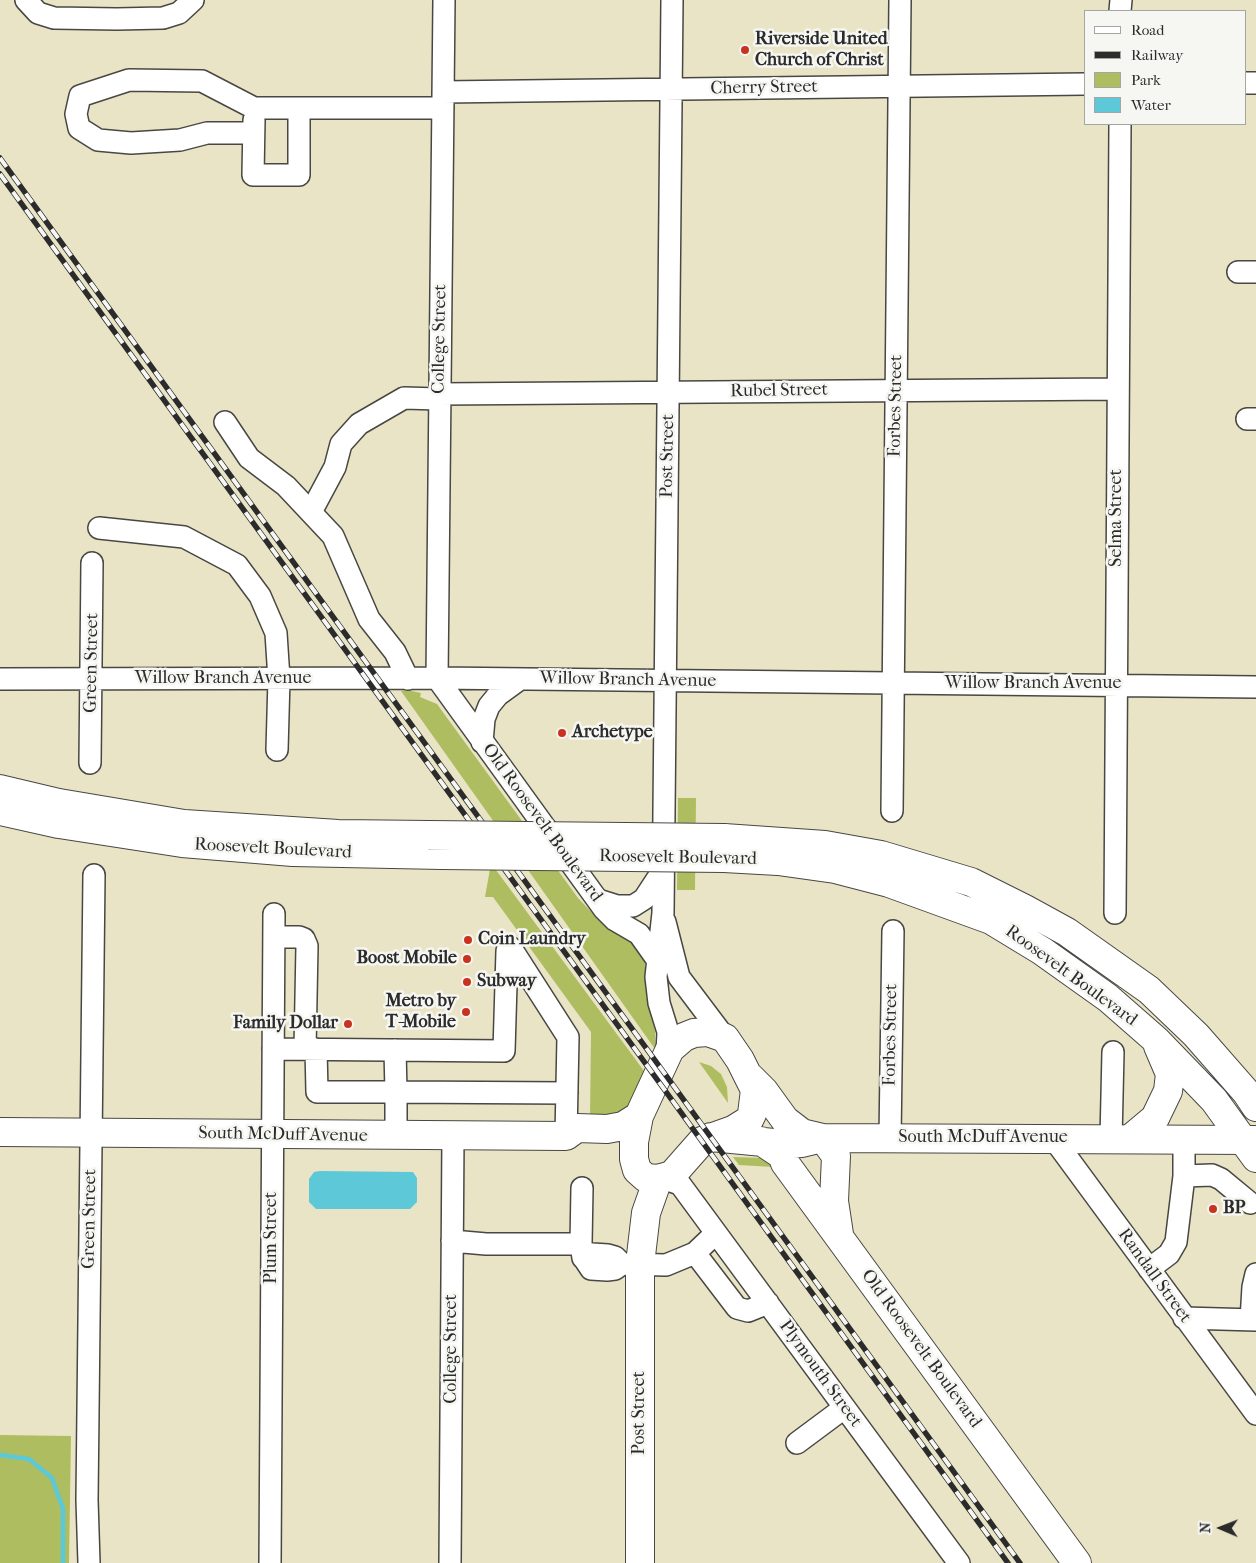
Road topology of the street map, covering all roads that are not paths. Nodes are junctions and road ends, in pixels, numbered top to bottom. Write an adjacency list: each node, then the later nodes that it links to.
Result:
1 (26, 0): 2 (street)
2 (193, 0)
3 (444, 0): 9 (street, College Street)
4 (672, 0): 8 (street, Post Street)
5 (900, 0): 7 (street, Forbes Street)
6 (1084, 84): 7 (street, Cherry Street)
7 (898, 87): 8 (street, Cherry Street); 14 (street, Forbes Street)
8 (671, 89): 9 (street, Cherry Street); 16 (street, Post Street)
9 (443, 100): 11 (street, Cherry Street); 17 (street, College Street)
10 (254, 108): 11 (street, Cherry Street); 13 (street); 13 (street)
11 (299, 108): 13 (street)
12 (1120, 125): 15 (street, Selma Street)
13 (253, 133)
14 (896, 389): 15 (street, Rubel Street); 16 (street, Rubel Street); 29 (street, Forbes Street)
15 (1118, 389): 30 (street, Selma Street)
16 (669, 393): 17 (street, Rubel Street); 28 (street, Post Street)
17 (440, 396): 19 (street, Rubel Street); 23 (street, College Street)
18 (225, 422): 19 (street)
19 (311, 512): 26 (street)
20 (99, 528): 25 (street)
21 (92, 563): 22 (street, Green Street)
22 (92, 678): 24 (street, Willow Branch Avenue); 25 (street, Willow Branch Avenue); 34 (street, Green Street)
23 (437, 678): 26 (street, Willow Branch Avenue); 27 (street, Willow Branch Avenue); 32 (street, Old Roosevelt Boulevard)
24 (0, 679)
25 (279, 679): 26 (street, Willow Branch Avenue); 33 (street)
26 (408, 679)
27 (520, 679): 28 (street, Willow Branch Avenue); 32 (street)
28 (665, 681): 29 (street, Willow Branch Avenue); 40 (street, Post Street)
29 (893, 683): 30 (street, Willow Branch Avenue); 37 (street, Forbes Street)
30 (1117, 685): 31 (street, Willow Branch Avenue); 44 (street, Selma Street)
31 (1256, 687)
32 (482, 742): 42 (street, Old Roosevelt Boulevard)
33 (277, 750)
34 (90, 763)
35 (0, 790): 38 (main road, Roosevelt Boulevard)
36 (0, 811): 38 (main road, Roosevelt Boulevard)
37 (892, 811)
38 (435, 845): 39 (main road, Roosevelt Boulevard, bridge)
39 (724, 848): 50 (main road, Roosevelt Boulevard); 59 (main road, Roosevelt Boulevard)
40 (663, 870): 42 (street); 43 (street, Post Street)
41 (94, 874): 62 (street, Green Street)
42 (598, 900): 48 (street, Old Roosevelt Boulevard)
43 (663, 913): 48 (street, Post Street); 49 (street, Post Street)
44 (1115, 913)
45 (274, 914): 47 (street, Plum Street)
46 (893, 931): 69 (street, Forbes Street)
47 (274, 937): 51 (street, Plum Street); 52 (street)
48 (656, 958): 54 (street, Post Street)
49 (725, 1038): 54 (main road); 56 (main road)
50 (1156, 1040): 71 (main road); 74 (main road, Roosevelt Boulevard)
51 (273, 1049): 52 (street); 63 (street, Plum Street)
52 (310, 1049): 53 (street); 57 (street)
53 (395, 1050): 57 (street); 58 (street)
54 (668, 1052): 60 (main road, Post Street)
55 (1113, 1052): 71 (street)
56 (747, 1074): 67 (main road, Post Street); 68 (main road)
57 (396, 1092): 58 (street); 64 (street)
58 (567, 1093): 66 (street)
59 (1256, 1107)
60 (639, 1116): 66 (main road, South McDuff Avenue); 75 (main road, Post Street)
61 (0, 1132): 62 (main road, South McDuff Avenue)
62 (91, 1133): 63 (main road, South McDuff Avenue); 95 (street, Green Street)
63 (272, 1135): 64 (main road, South McDuff Avenue); 96 (street, Plum Street)
64 (396, 1136): 65 (main road, South McDuff Avenue)
65 (453, 1136): 66 (main road, South McDuff Avenue); 82 (street, College Street)
66 (566, 1136): 75 (main road, South McDuff Avenue)
67 (712, 1138): 73 (main road, South McDuff Avenue); 76 (main road, Post Street)
68 (823, 1138): 69 (main road, South McDuff Avenue); 73 (main road, South McDuff Avenue); 81 (main road)
69 (890, 1138): 70 (main road, South McDuff Avenue)
70 (1053, 1138): 71 (main road, South McDuff Avenue); 86 (street, Randall Street)
71 (1121, 1139): 72 (main road, South McDuff Avenue)
72 (1184, 1139): 74 (main road, South McDuff Avenue); 77 (street)
73 (761, 1141): 81 (main road, Old Roosevelt Boulevard)
74 (1252, 1146)
75 (634, 1156): 76 (main road); 85 (main road, Post Street)
76 (671, 1176): 80 (street, Plymouth Street); 85 (main road, Post Street)
77 (1184, 1176): 79 (street); 86 (street)
78 (582, 1188): 83 (street)
79 (1254, 1205)
80 (716, 1233): 84 (street); 88 (street, Plymouth Street)
81 (839, 1236): 99 (main road, Old Roosevelt Boulevard)
82 (452, 1241): 83 (street); 97 (street, College Street)
83 (583, 1252): 85 (street)
84 (695, 1253): 85 (street); 88 (street)
85 (631, 1264): 98 (main road, Post Street)
86 (1149, 1269): 89 (street, Randall Street)
87 (1256, 1274): 90 (street)
88 (768, 1303): 91 (street, Plymouth Street)
89 (1184, 1318): 90 (street); 92 (street, Randall Street)
90 (1254, 1320)
91 (844, 1408): 93 (street); 94 (street, Plymouth Street)
92 (1256, 1414)
93 (796, 1444)
94 (956, 1562)
95 (89, 1563)
96 (270, 1563)
97 (450, 1563)
98 (640, 1563)
99 (1077, 1563)

